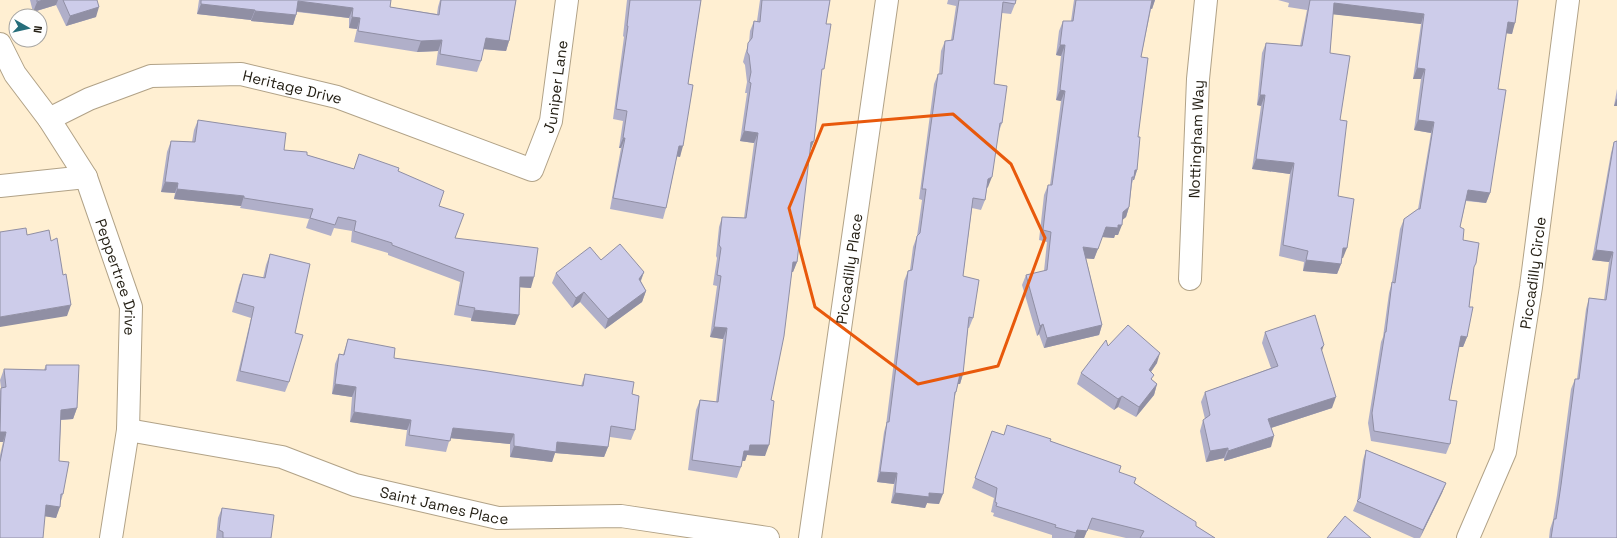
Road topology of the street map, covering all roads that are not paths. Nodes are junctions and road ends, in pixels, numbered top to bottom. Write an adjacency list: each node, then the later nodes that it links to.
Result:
1 (567, 0): 8 (street, Juniper Lane)
2 (887, 0): 15 (street, Piccadilly Place)
3 (1206, 0): 11 (street, Nottingham Way)
4 (1568, 0): 16 (street, Piccadilly Circle)
5 (0, 44): 6 (street, Peppertree Drive)
6 (7, 79): 7 (street, Peppertree Drive)
7 (49, 119): 8 (street, Heritage Drive); 9 (street, Peppertree Drive)
8 (532, 170)
9 (86, 177): 10 (street); 12 (street, Peppertree Drive)
10 (0, 186)
11 (1190, 279)
12 (128, 430): 13 (street, Peppertree Drive); 14 (street, Saint James Place)
13 (111, 538)
14 (768, 538)
15 (810, 538)
16 (1468, 538)

